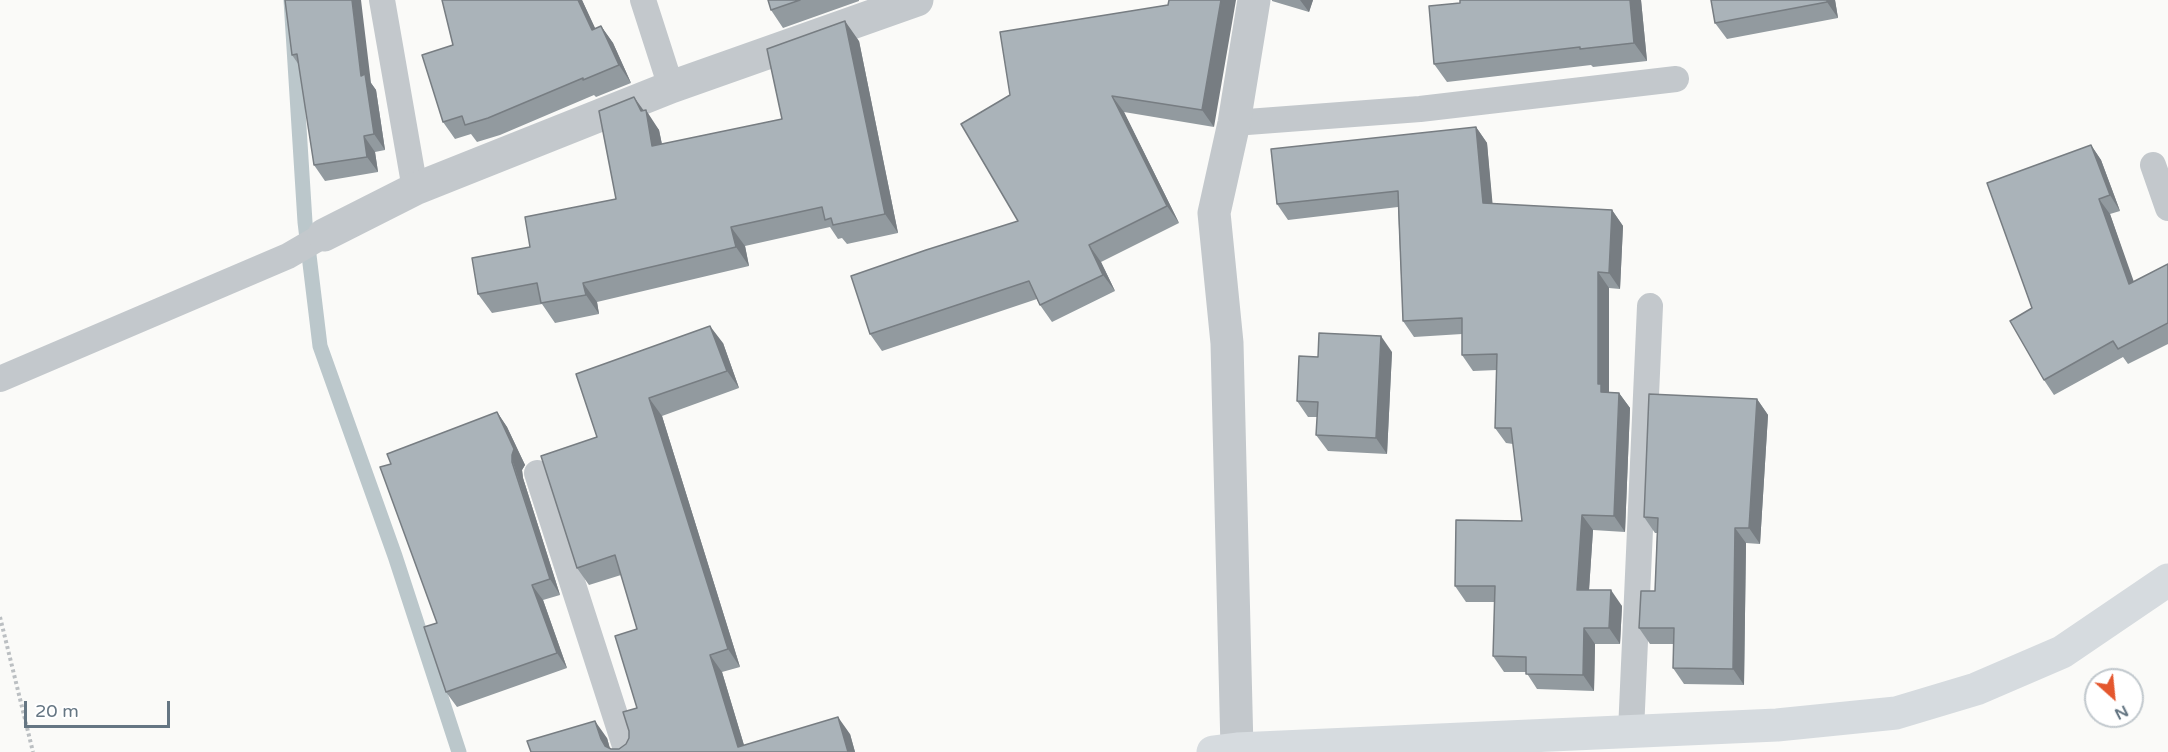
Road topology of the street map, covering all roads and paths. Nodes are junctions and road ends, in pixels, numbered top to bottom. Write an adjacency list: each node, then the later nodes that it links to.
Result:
1 (382, 0): 9 (lane)
2 (642, 0): 6 (lane)
3 (917, 0): 6 (street)
4 (1254, 0): 7 (street)
5 (1676, 79): 7 (lane)
6 (670, 87): 9 (street)
7 (1234, 123): 18 (street)
8 (2153, 165): 10 (lane)
9 (415, 189): 11 (street)
10 (2168, 208)
11 (324, 235): 13 (lane)
12 (1650, 306): 17 (lane)
13 (0, 379)
14 (537, 473): 20 (lane)
15 (2168, 580): 17 (street)
16 (0, 617): 19 (path)
17 (1631, 731): 18 (street)
18 (1225, 750)
19 (33, 752)
20 (627, 752)

